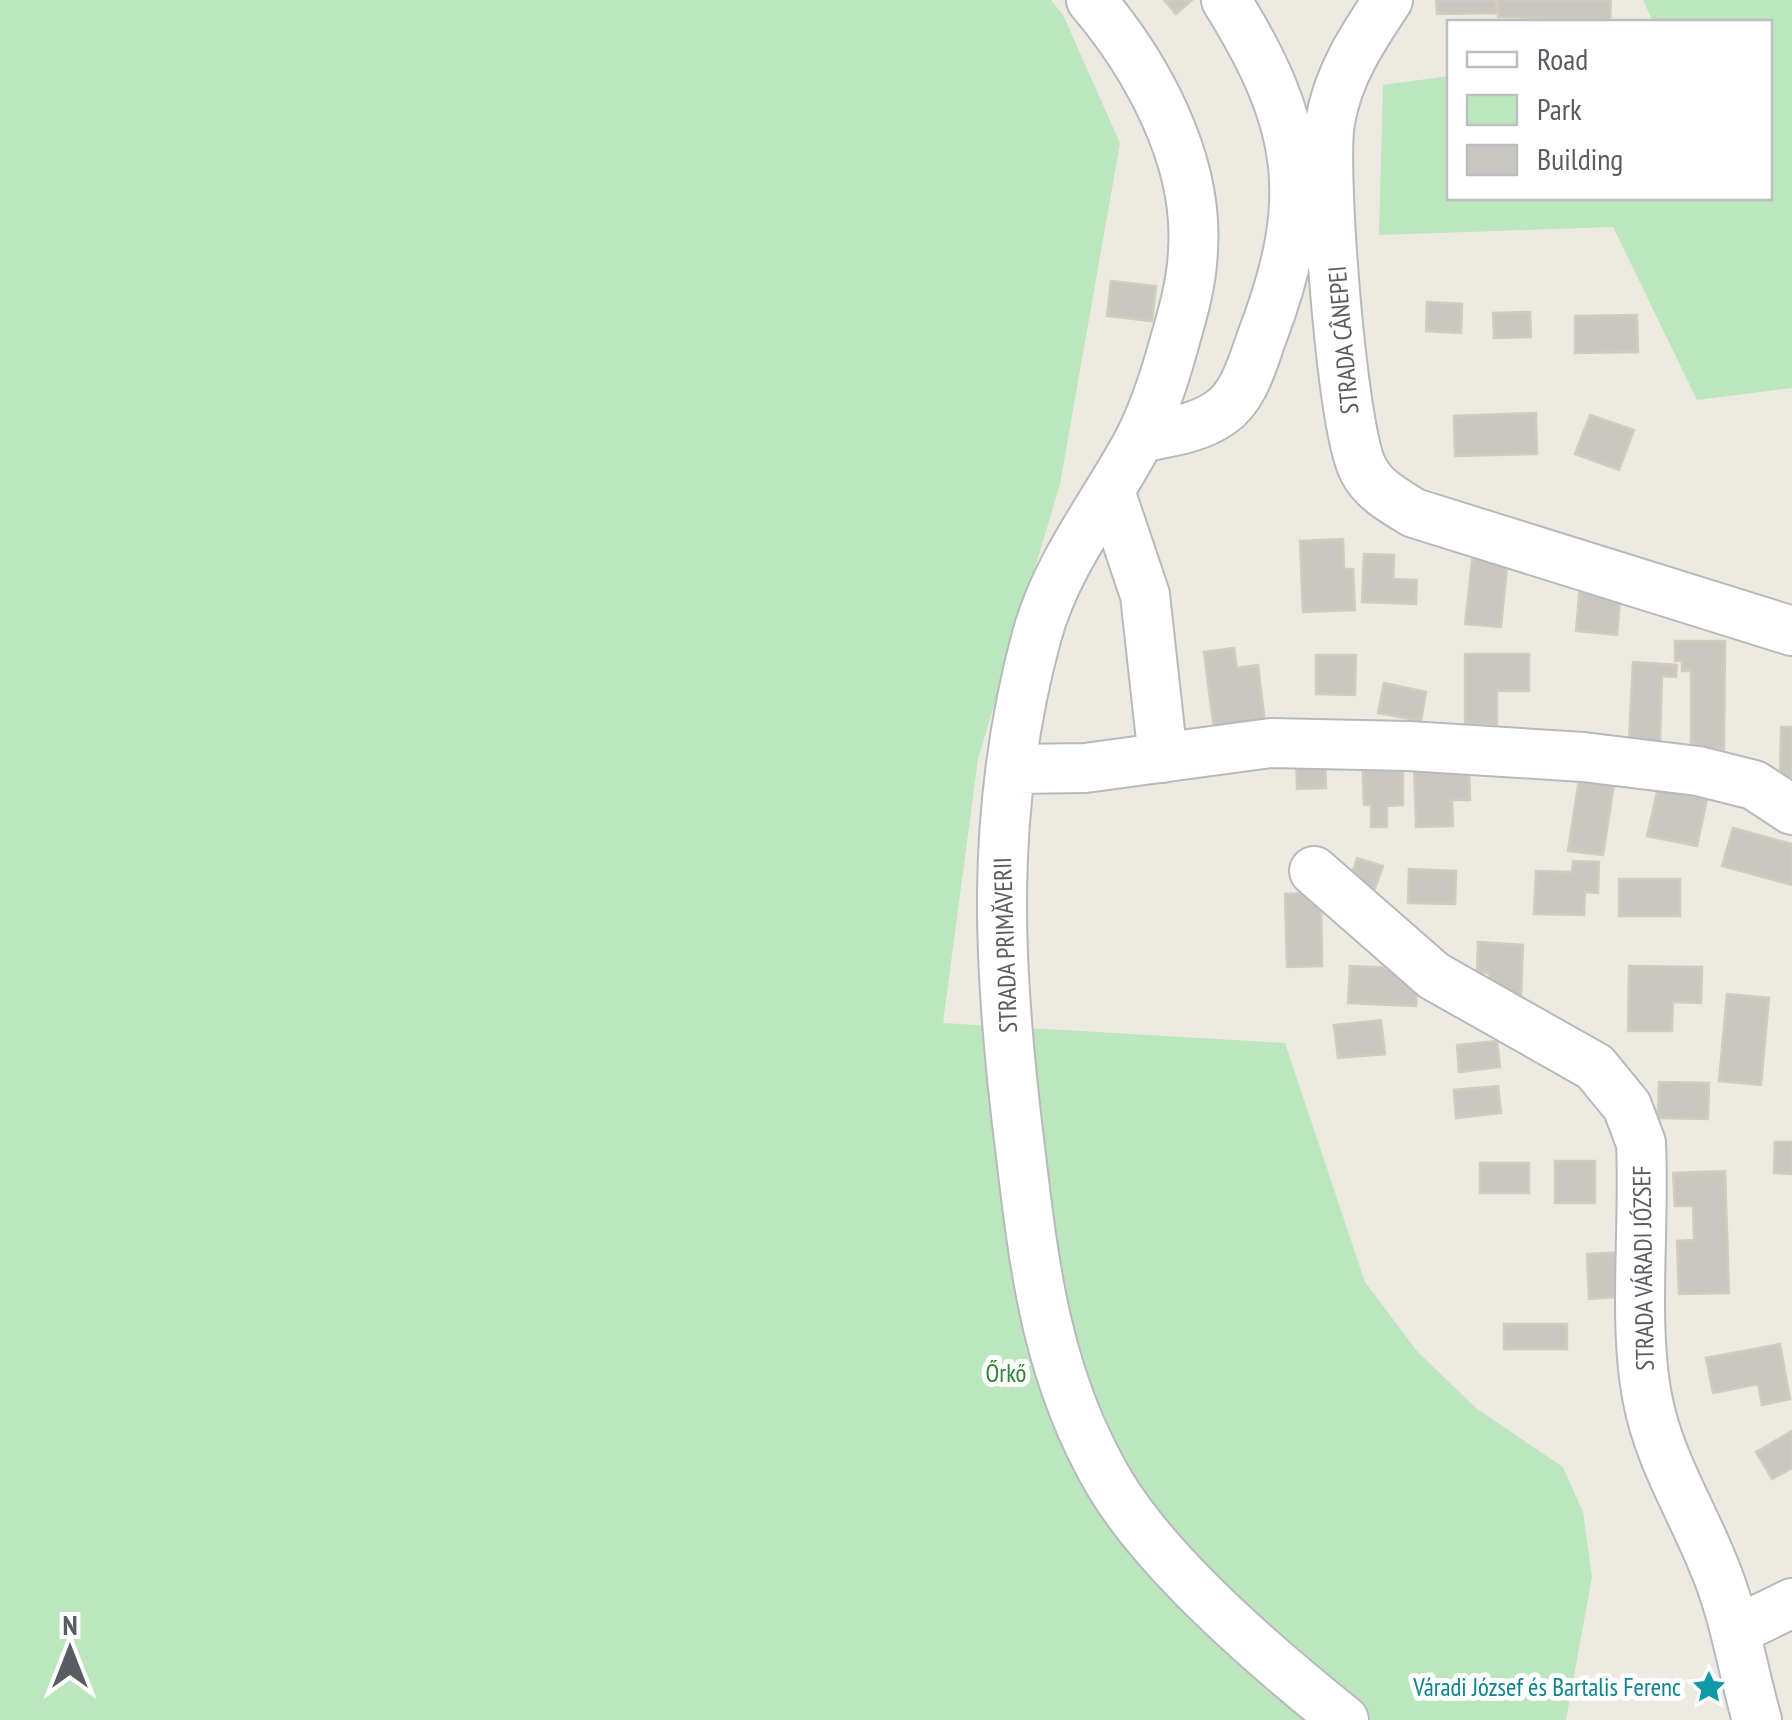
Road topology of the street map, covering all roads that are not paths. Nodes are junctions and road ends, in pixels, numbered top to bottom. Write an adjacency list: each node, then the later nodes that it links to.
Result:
1 (1091, 0): 5 (street, STRADA PRIMĂVERII)
2 (1226, 0): 4 (street)
3 (1388, 0): 4 (street, STRADA CÂNEPEI)
4 (1312, 169): 5 (street); 7 (street, STRADA CÂNEPEI)
5 (1140, 438): 6 (street, STRADA PRIMĂVERII)
6 (1110, 490): 8 (street); 9 (street, STRADA PRIMĂVERII)
7 (1792, 631)
8 (1163, 758): 9 (street); 10 (street)
9 (1011, 769): 14 (street, STRADA PRIMĂVERII)
10 (1792, 810)
11 (1314, 871): 13 (street, STRADA VÁRADI JÓZSEF)
12 (1792, 1603): 13 (street)
13 (1737, 1630): 15 (street, STRADA VÁRADI JÓZSEF)
14 (1344, 1720)
15 (1757, 1720)

